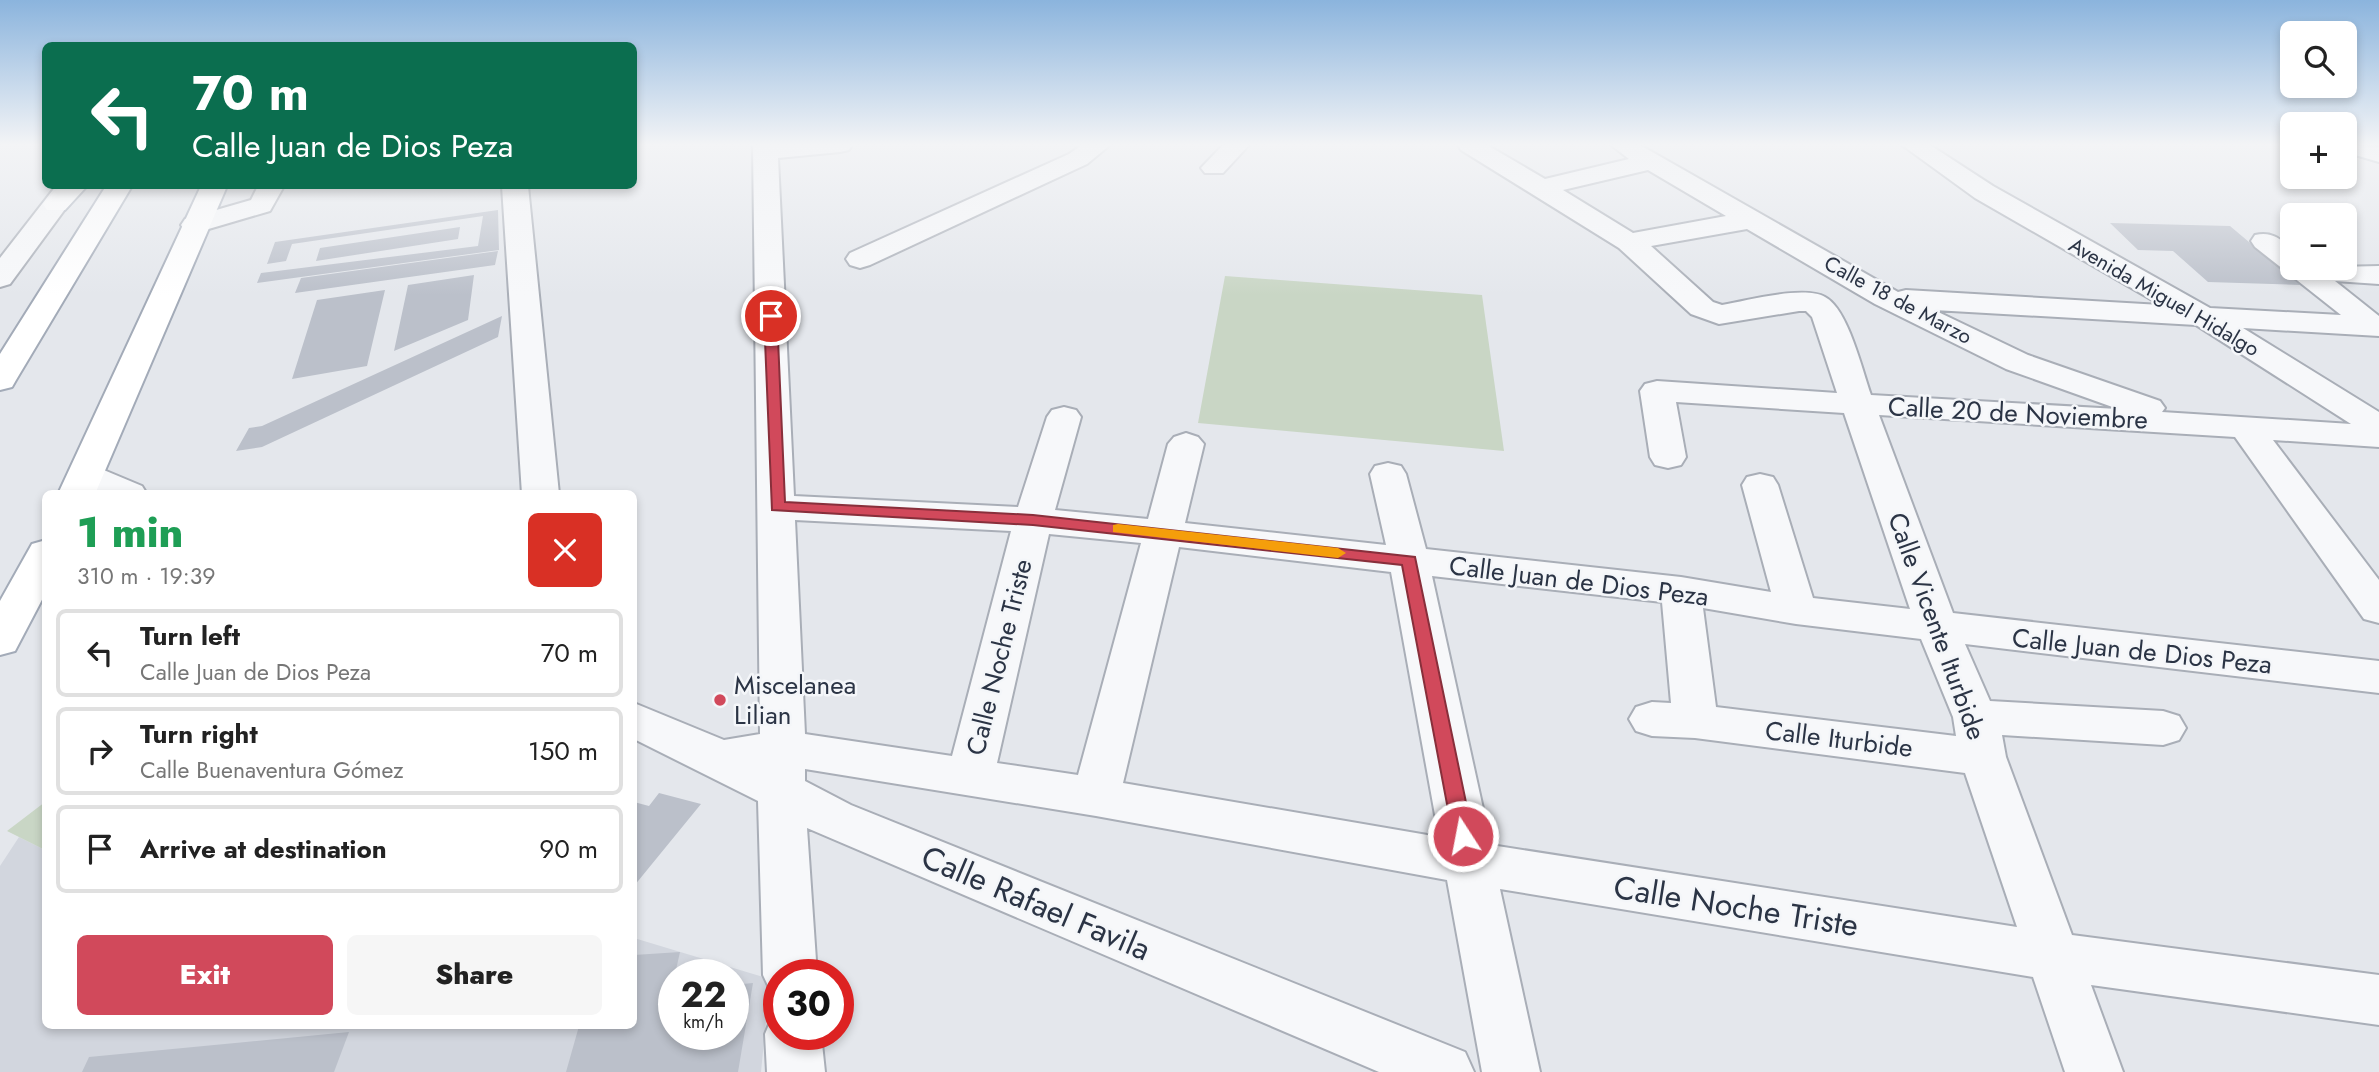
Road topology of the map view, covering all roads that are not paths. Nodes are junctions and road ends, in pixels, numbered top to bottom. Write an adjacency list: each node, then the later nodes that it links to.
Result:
1 (65, 195): 19 (street)
2 (114, 195): 24 (main road)
3 (210, 195): 12 (main road)
4 (266, 195): 12 (street)
5 (517, 195): 37 (street)
6 (767, 195): 38 (street)
7 (999, 195): 16 (street)
8 (1552, 195): 14 (street)
9 (1713, 195): 11 (street, Calle 18 de Marzo)
10 (1989, 195): 22 (street, Avenida Miguel Hidalgo)
11 (1755, 219): 14 (street); 21 (street, Calle 18 de Marzo)
12 (195, 225): 34 (main road)
13 (2265, 241): 15 (street)
14 (1629, 242): 25 (street, Calle Vicente Iturbide)
15 (2280, 252)
16 (860, 259)
17 (2357, 273): 18 (street)
18 (2379, 275)
19 (0, 278)
20 (2316, 280): 23 (street)
21 (1886, 298): 22 (street); 27 (street, Calle 18 de Marzo)
22 (2204, 317): 23 (street); 29 (street, Avenida Miguel Hidalgo)
23 (2377, 327)
24 (0, 380)
25 (1858, 405): 27 (street, Calle 20 de Noviembre); 32 (street, Calle 20 de Noviembre); 47 (street, Calle Vicente Iturbide)
26 (1064, 417): 39 (street, Calle Noche Triste)
27 (2189, 422): 28 (street, Calle 20 de Noviembre)
28 (2245, 426): 30 (street, Calle 20 de Noviembre); 44 (street)
29 (2379, 427)
30 (2379, 437)
31 (1186, 444): 40 (street)
32 (1668, 457)
33 (1388, 474): 42 (street)
34 (81, 484): 36 (street)
35 (1760, 485): 45 (street)
36 (110, 490)
37 (541, 490)
38 (777, 507): 39 (street, Calle Juan de Dios Peza); 53 (street)
39 (1033, 520): 40 (street, Calle Juan de Dios Peza); 54 (street, Calle Noche Triste)
40 (1162, 533): 42 (street, Calle Juan de Dios Peza); 55 (street)
41 (42, 561): 48 (main road)
42 (1409, 561): 43 (street, Calle Juan de Dios Peza); 56 (street)
43 (1682, 591): 45 (street, Calle Juan de Dios Peza); 52 (street, Calle Iturbide)
44 (2379, 609)
45 (1796, 610): 47 (street, Calle Juan de Dios Peza)
46 (42, 614): 48 (main road)
47 (1937, 627): 49 (street, Calle Juan de Dios Peza); 52 (street, Calle Vicente Iturbide)
48 (4, 634)
49 (2379, 677)
50 (637, 721): 53 (street, Calle Noche Triste)
51 (2163, 728): 52 (street, Calle Iturbide)
52 (1979, 737): 57 (street, Calle Vicente Iturbide)
53 (782, 769): 54 (street, Calle Noche Triste); 58 (street); 62 (street, Calle Rafael Favila)
54 (971, 777): 55 (street, Calle Noche Triste)
55 (1096, 797): 56 (street, Calle Noche Triste)
56 (1468, 863): 57 (street, Calle Noche Triste); 63 (street)
57 (2051, 956): 59 (street, Calle Noche Triste); 64 (street, Calle Vicente Iturbide)
58 (789, 959)
59 (2379, 1000)
60 (794, 1050): 61 (street)
61 (796, 1072)
62 (1445, 1072)
63 (1511, 1072)
64 (2094, 1072)

